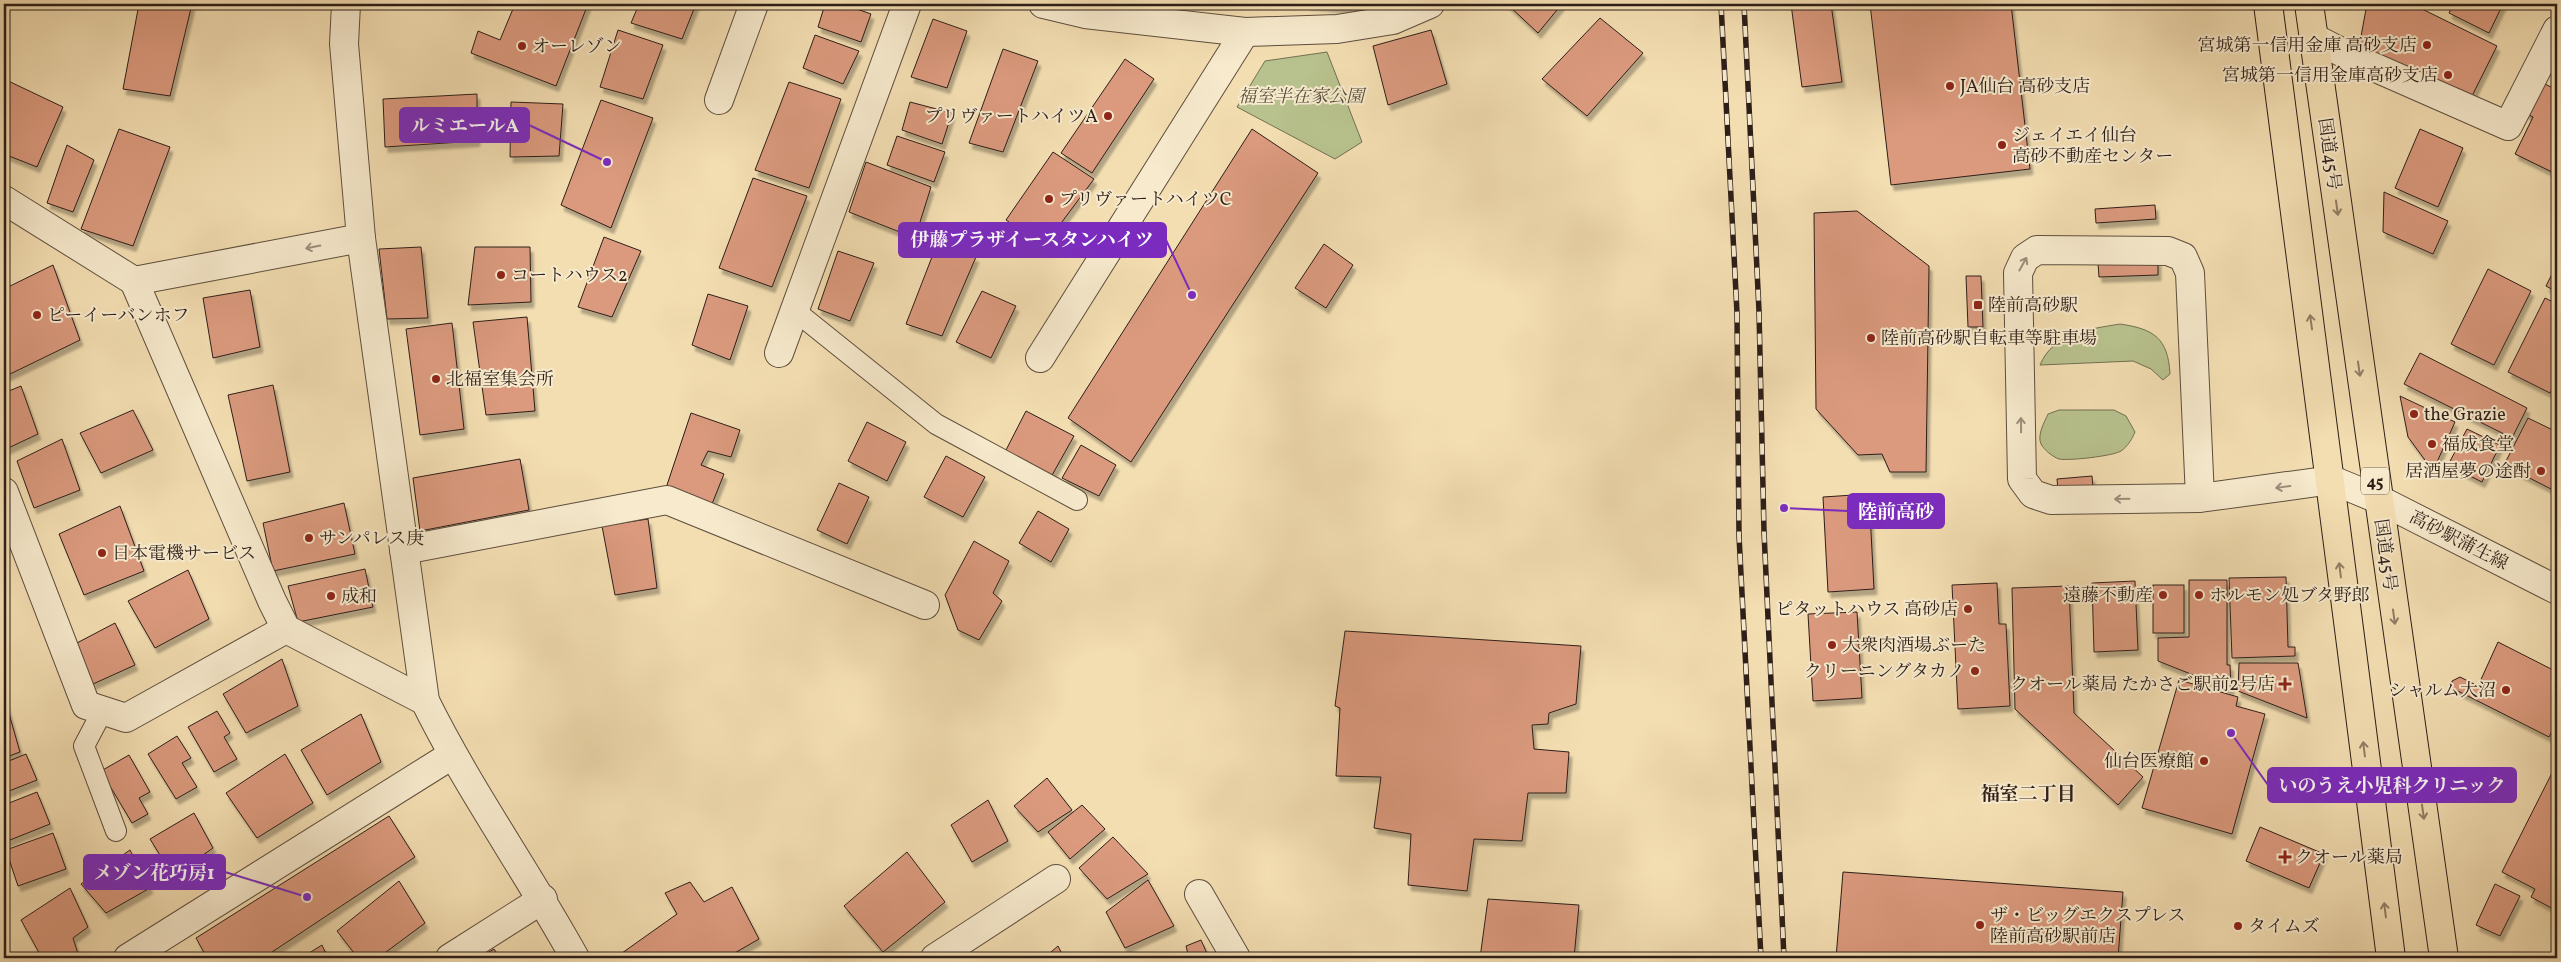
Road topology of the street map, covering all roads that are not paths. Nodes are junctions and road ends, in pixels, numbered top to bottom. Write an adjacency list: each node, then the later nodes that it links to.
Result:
1 (346, 4): 13 (street)
2 (754, 4): 11 (street)
3 (907, 4): 15 (street)
4 (1044, 4): 8 (street)
5 (1430, 4): 8 (street)
6 (2268, 4): 18 (highway, one-way to 6)
7 (2309, 4): 10 (highway, 国道45号 / 45)
8 (1245, 32): 17 (street)
9 (2557, 32): 10 (street)
10 (2314, 38): 22 (highway, 国道45号 / 45, one-way to 22)
11 (719, 100)
12 (4, 200): 14 (street)
13 (361, 238): 14 (street, one-way to 14); 23 (street)
14 (134, 281): 26 (street)
15 (794, 310): 16 (street); 21 (lane)
16 (779, 353)
17 (1040, 358)
18 (2332, 480): 20 (street, one-way to 20); 22 (street, 高砂駅蒲生線); 39 (highway, one-way to 18)
19 (4, 492): 28 (street)
20 (2200, 498): 20 (street, one-way to 20)
21 (1077, 500)
22 (2378, 500): 24 (street, 高砂駅蒲生線); 40 (highway, 国道45号 / 45, one-way to 40)
23 (404, 550): 25 (street); 27 (street)
24 (2557, 590)
25 (925, 605)
26 (286, 629): 27 (street); 28 (street)
27 (426, 701): 29 (street)
28 (103, 710): 30 (lane)
29 (452, 755): 33 (street); 34 (street)
30 (116, 830)
31 (1056, 879): 37 (street)
32 (1198, 894): 38 (street)
33 (543, 899): 35 (street); 36 (street)
34 (128, 958)
35 (450, 958)
36 (575, 958)
37 (936, 958)
38 (1236, 958)
39 (2391, 958)
40 (2444, 958)

